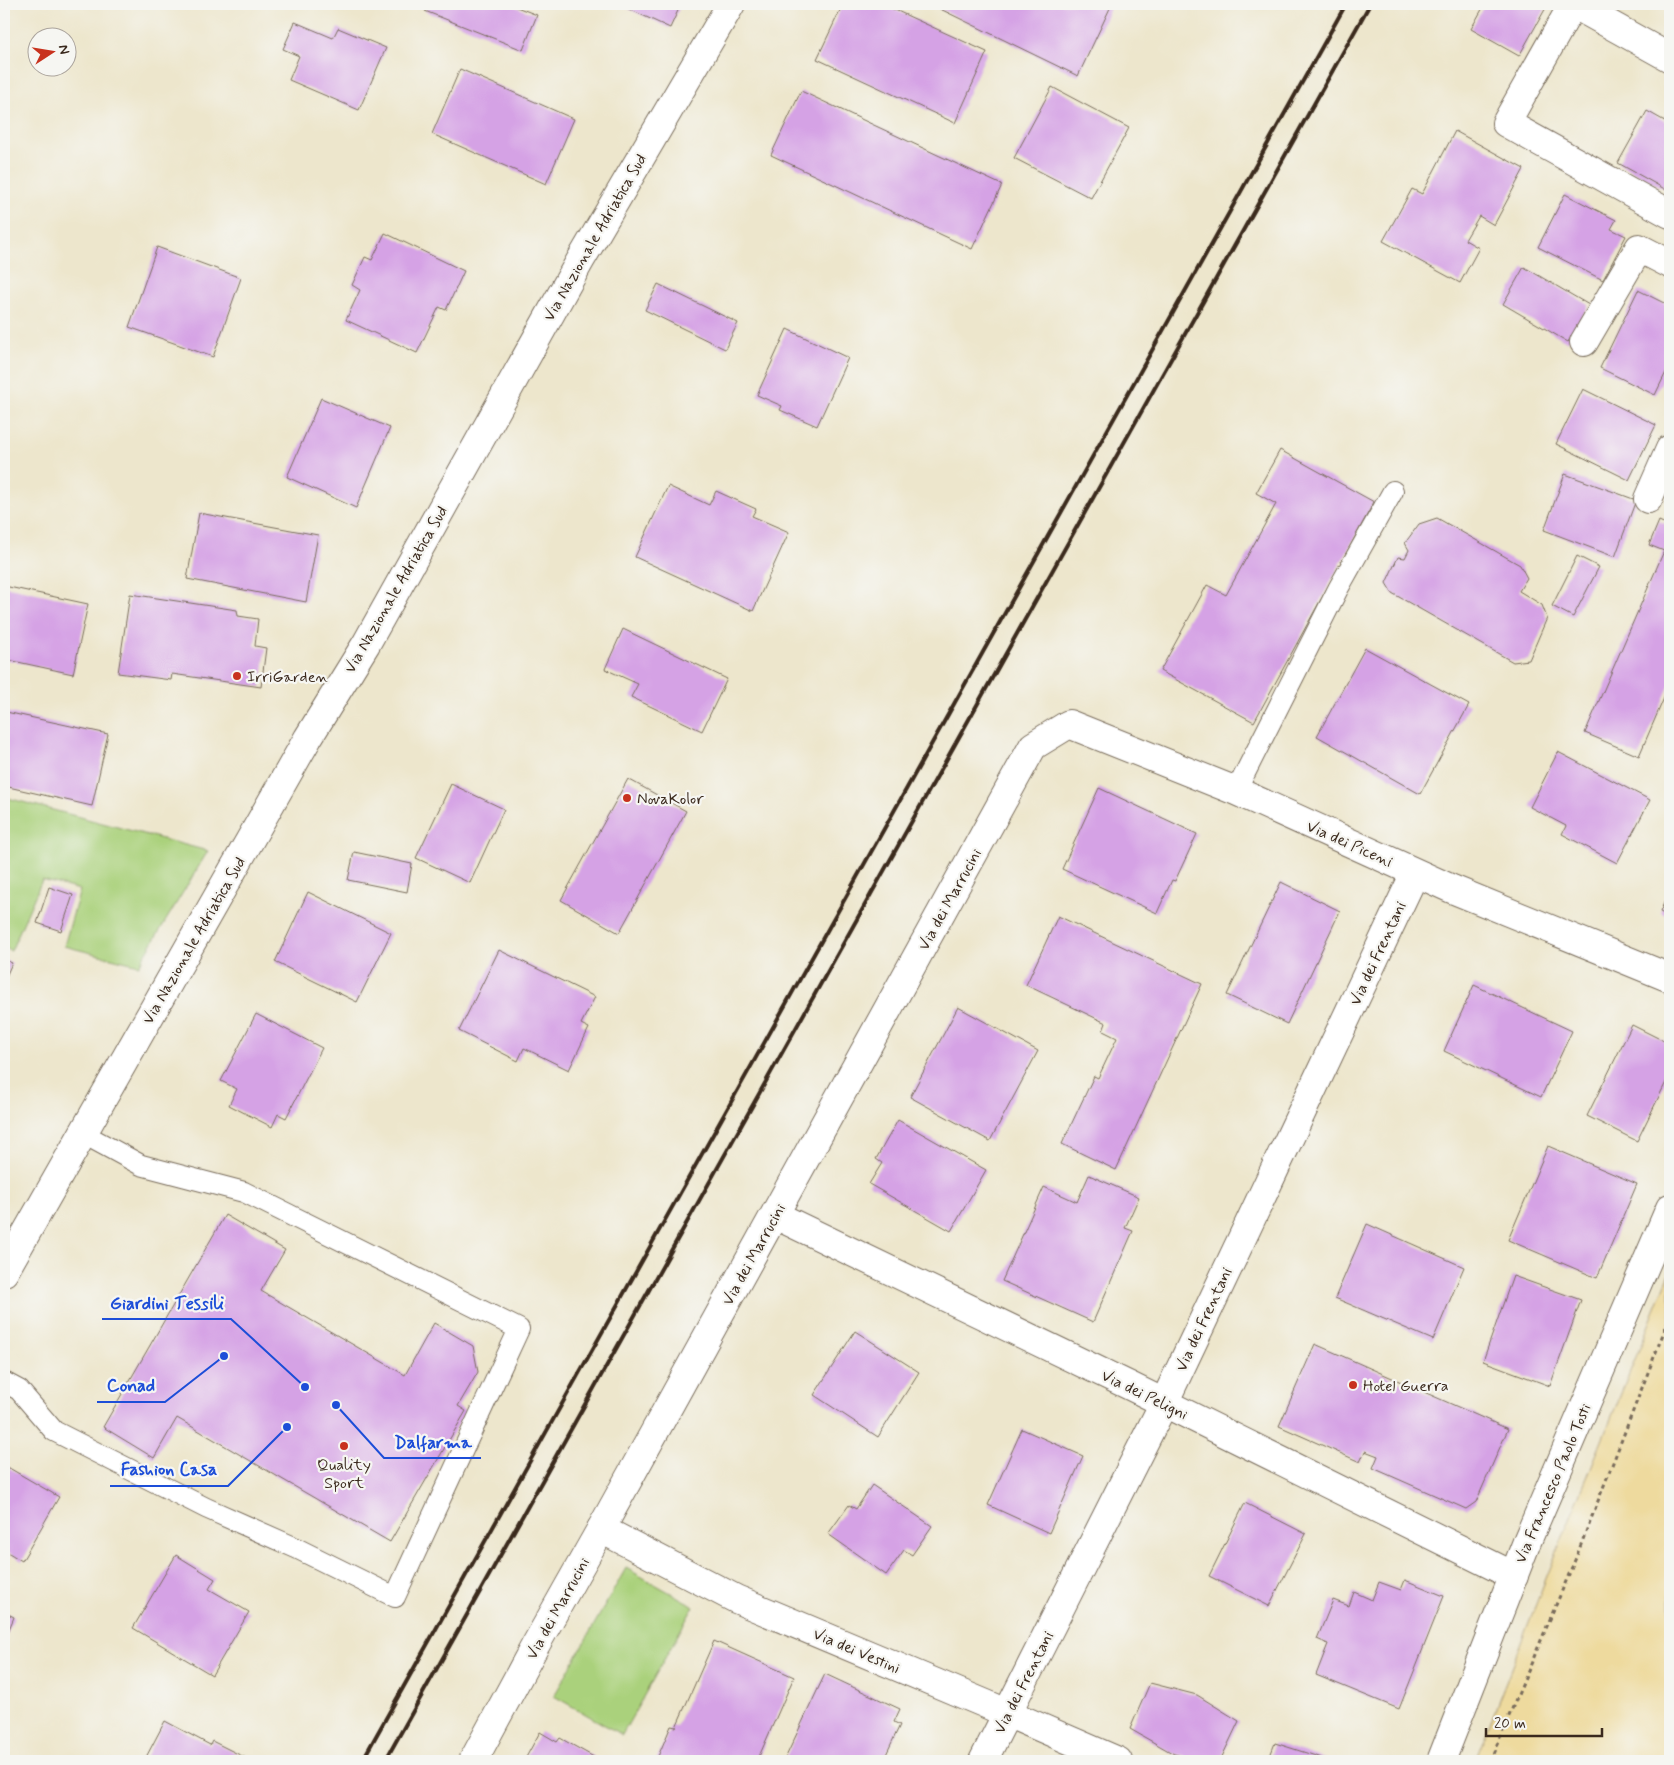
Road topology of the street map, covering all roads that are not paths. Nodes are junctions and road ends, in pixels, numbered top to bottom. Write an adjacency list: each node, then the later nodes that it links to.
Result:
1 (731, 4): 14 (street, Via Nazionale Adriatica Sud)
2 (1573, 4): 3 (street); 4 (street)
3 (1670, 58)
4 (1670, 214)
5 (1670, 264): 6 (street)
6 (1584, 342)
7 (1670, 449): 9 (street)
8 (1393, 491): 11 (lane)
9 (1648, 499)
10 (1033, 746): 11 (street, Via dei Piceni); 16 (street, Via dei Marrucini)
11 (1236, 791): 12 (street, Via dei Piceni)
12 (1415, 873): 13 (street, Via dei Piceni); 19 (street, Via dei Frentani)
13 (1670, 978)
14 (82, 1133): 17 (street, Via Nazionale Adriatica Sud); 18 (lane)
15 (1670, 1208): 21 (street, Via Francesco Paolo Tosti)
16 (775, 1215): 19 (street, Via dei Peligni); 20 (street, Via dei Marrucini)
17 (7, 1258)
18 (4, 1382)
19 (1164, 1403): 21 (street, Via dei Peligni); 22 (street, Via dei Frentani)
20 (601, 1529): 22 (street, Via dei Vestini); 23 (street, Via dei Marrucini)
21 (1514, 1576): 26 (street, Via Francesco Paolo Tosti)
22 (1008, 1713): 24 (street, Via dei Frentani); 25 (street, Via dei Vestini)
23 (472, 1761)
24 (983, 1761)
25 (1118, 1761)
26 (1442, 1761)

